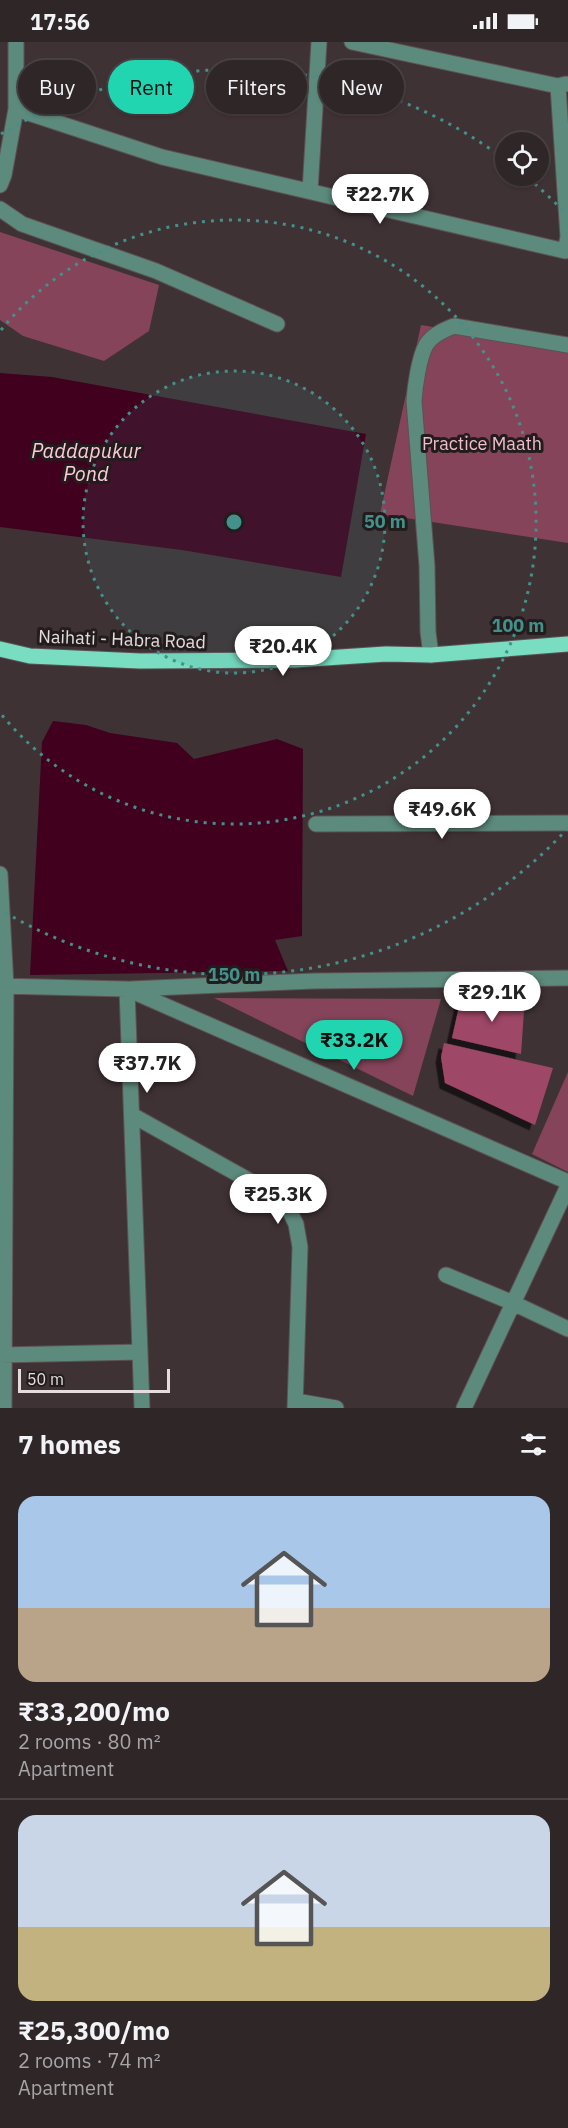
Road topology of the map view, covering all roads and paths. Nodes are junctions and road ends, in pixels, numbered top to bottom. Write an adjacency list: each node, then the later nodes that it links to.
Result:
1 (16, 42): 5 (street)
2 (319, 42): 7 (street)
3 (352, 42): 4 (street)
4 (563, 84): 9 (street)
5 (16, 109): 6 (street); 7 (street)
6 (0, 185)
7 (310, 191): 9 (street)
8 (0, 209): 10 (street)
9 (567, 254)
10 (277, 324)
11 (568, 345): 14 (street)
12 (568, 644): 14 (main road, Naihati - Habra Road)
13 (0, 649): 14 (main road, Naihati - Habra Road)
14 (431, 655)
15 (568, 823): 16 (street)
16 (316, 824)
17 (0, 874): 19 (street)
18 (568, 978): 20 (street)
19 (3, 986): 20 (street); 27 (street)
20 (127, 989): 21 (street); 22 (street)
21 (132, 1115): 26 (street); 28 (street)
22 (568, 1184): 24 (street)
23 (446, 1275): 24 (street)
24 (513, 1303): 25 (street); 32 (street)
25 (568, 1329)
26 (140, 1352): 27 (street); 30 (street)
27 (2, 1355): 29 (street)
28 (296, 1405): 31 (street)
29 (4, 1408)
30 (142, 1408)
31 (336, 1408)
32 (464, 1408)

